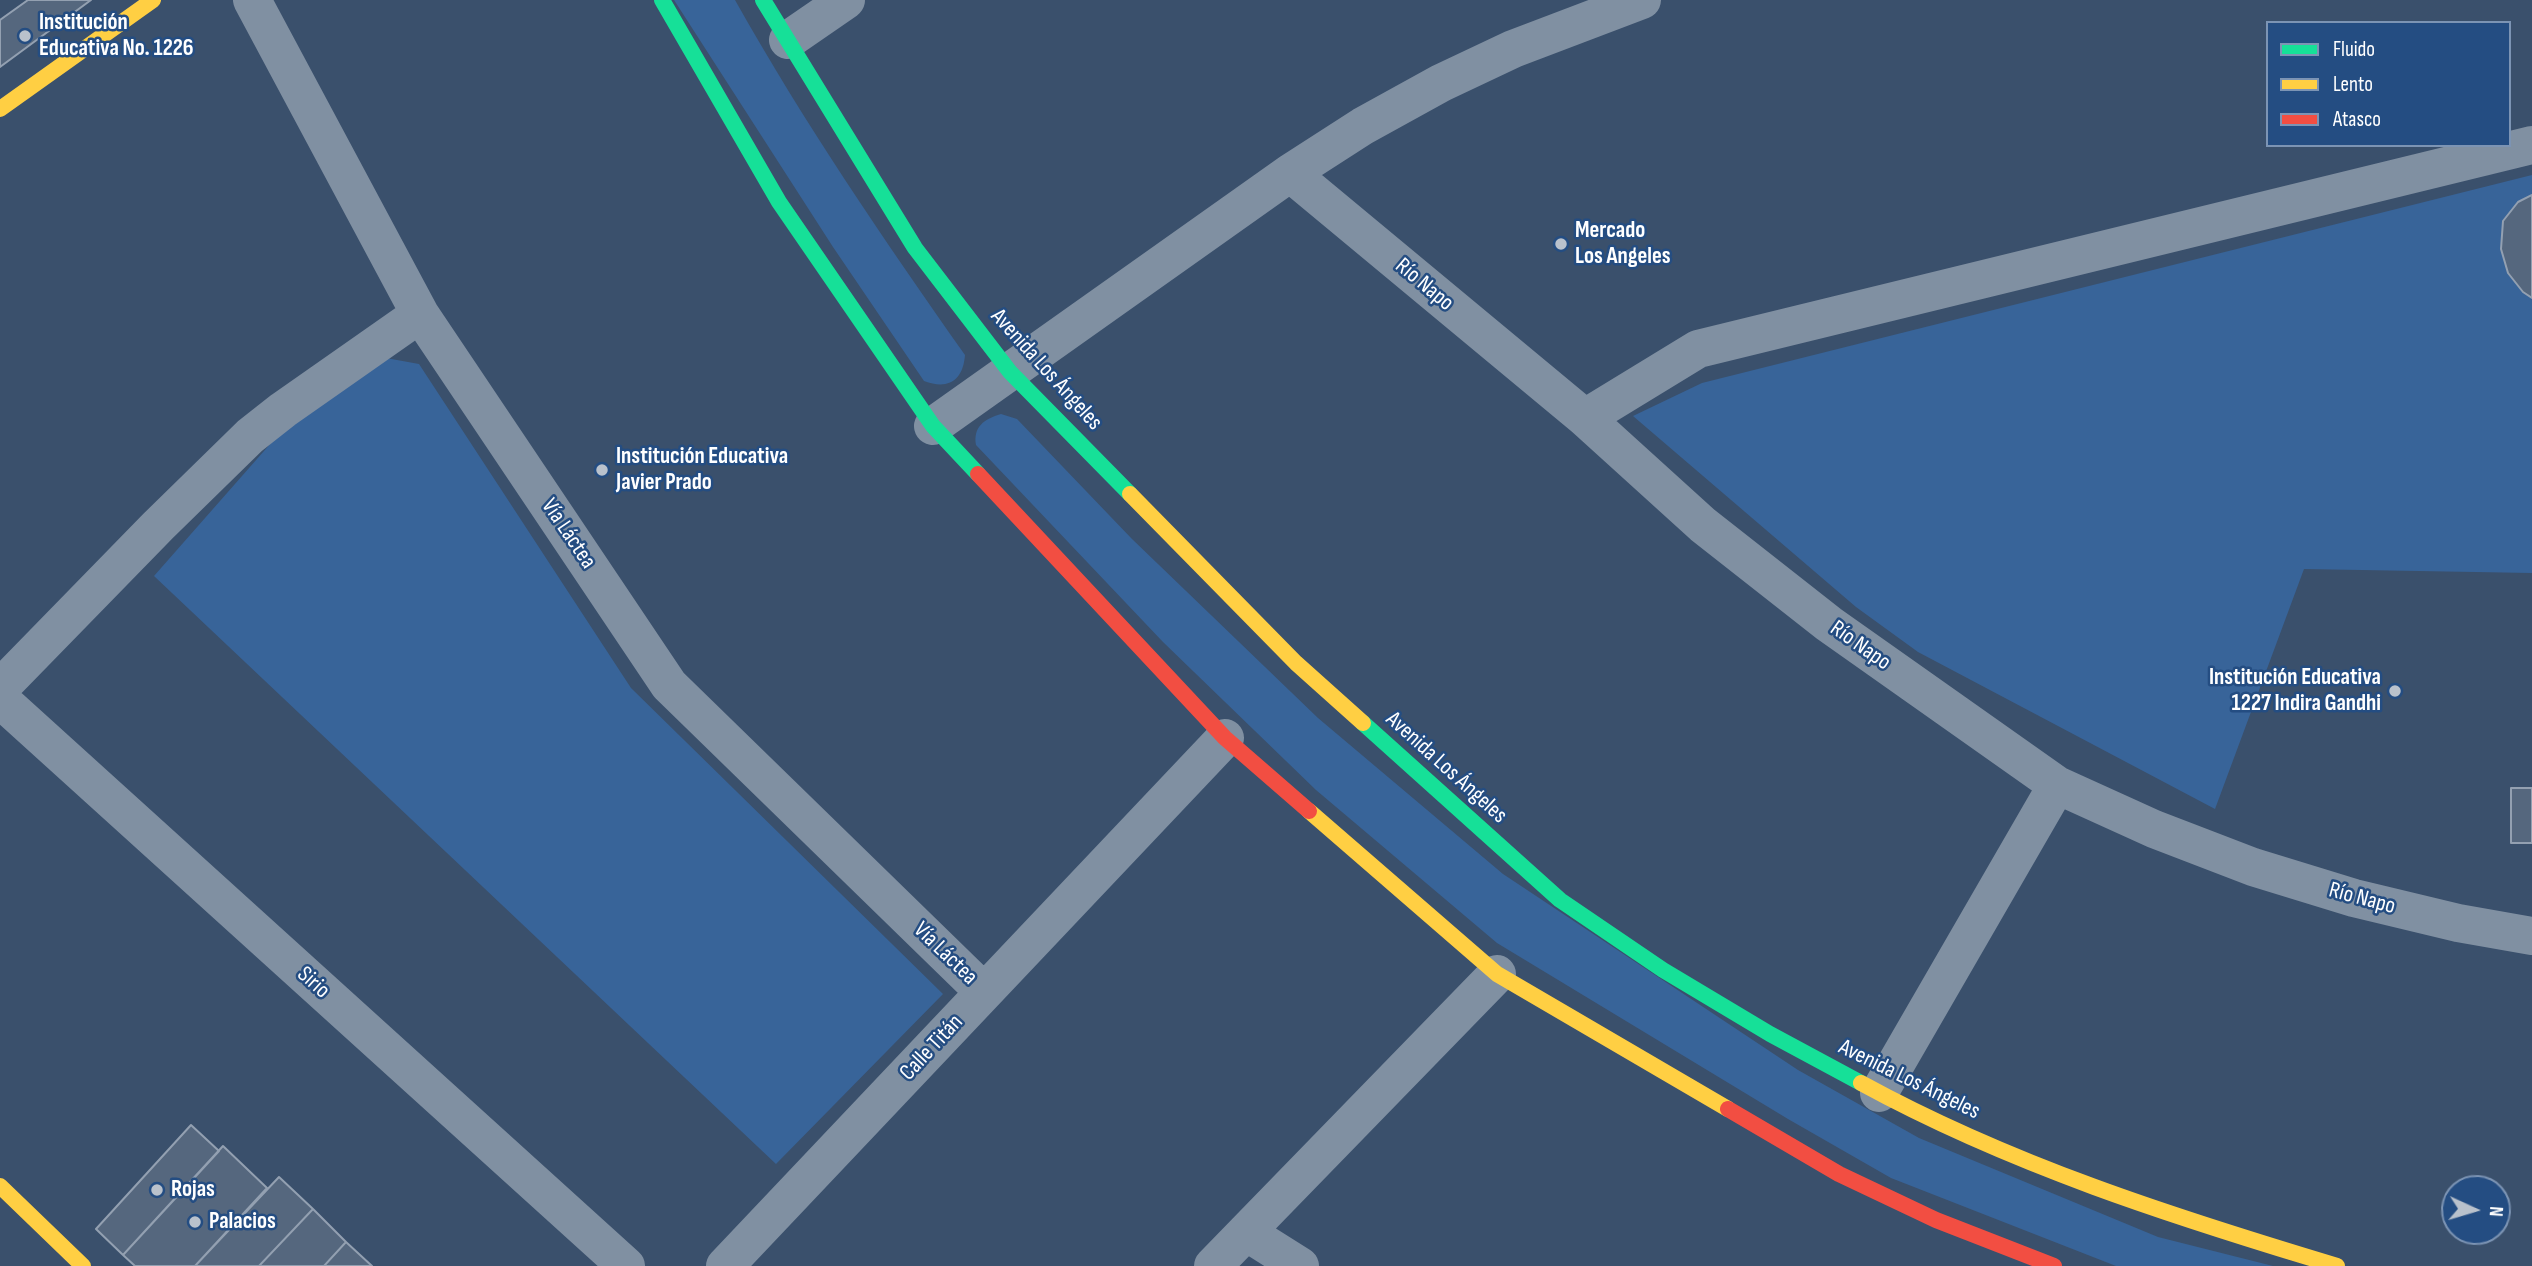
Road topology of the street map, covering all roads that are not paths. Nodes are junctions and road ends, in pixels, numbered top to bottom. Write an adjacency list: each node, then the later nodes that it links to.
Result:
1 (153, 0): 8 (street)
2 (252, 0): 11 (street, Vía Láctea)
3 (662, 0): 14 (street)
4 (763, 0): 7 (street, Avenida Los Ángeles)
5 (846, 0): 7 (street)
6 (1642, 0): 10 (street)
7 (788, 40): 12 (street, Avenida Los Ángeles)
8 (0, 109)
9 (2532, 145): 13 (street)
10 (1290, 173): 12 (street); 13 (street, Río Napo)
11 (420, 314): 15 (street); 21 (street, Vía Láctea)
12 (1010, 372): 14 (street); 22 (street, Avenida Los Ángeles)
13 (1585, 418): 18 (street, Río Napo)
14 (933, 426): 17 (street)
15 (0, 688)
16 (0, 699): 26 (street, Sirio)
17 (1225, 738): 20 (street); 21 (street, Calle Titán)
18 (2057, 785): 19 (street, Río Napo); 22 (street)
19 (2532, 936)
20 (1497, 974): 24 (street); 30 (street)
21 (984, 992): 27 (street, Calle Titán)
22 (1880, 1093): 31 (street, Avenida Los Ángeles)
23 (0, 1186): 25 (street)
24 (1246, 1232): 28 (street); 29 (street)
25 (83, 1266)
26 (626, 1266)
27 (725, 1266)
28 (1213, 1266)
29 (1300, 1266)
30 (2054, 1266)
31 (2337, 1266)

